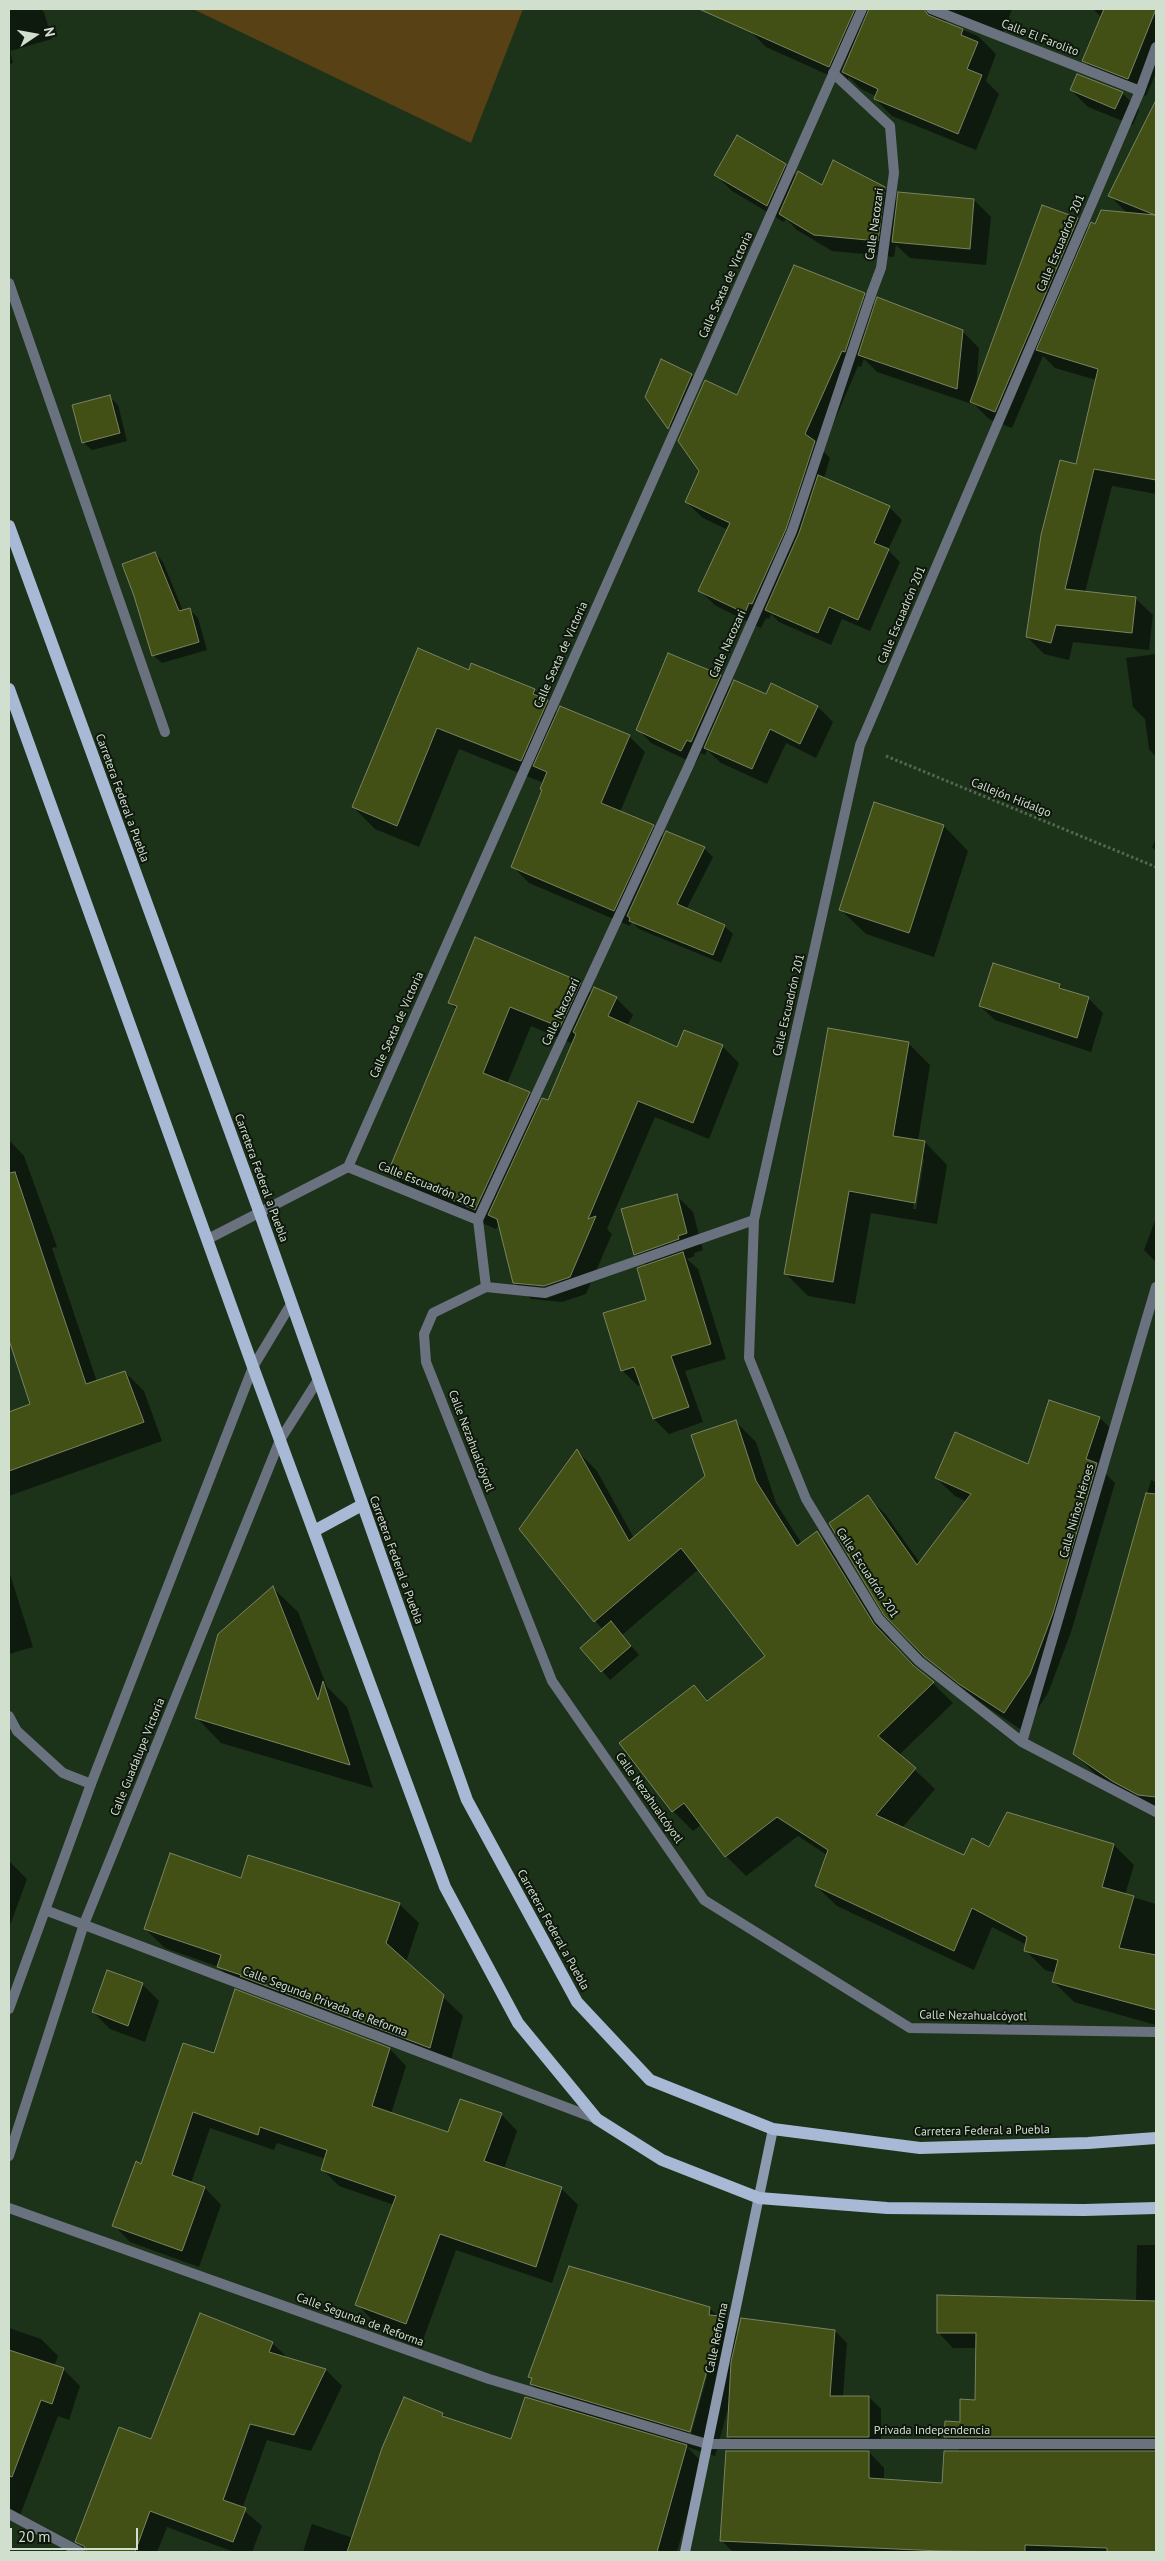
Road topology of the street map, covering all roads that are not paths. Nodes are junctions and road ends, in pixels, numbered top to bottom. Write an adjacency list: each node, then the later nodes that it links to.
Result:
1 (862, 9): 4 (street, Calle Sexta de Victoria)
2 (931, 9): 5 (street, Calle El Farolito)
3 (1156, 47): 5 (street, Calle Escuadrón 201)
4 (833, 73): 10 (street, Calle Sexta de Victoria); 12 (street, Calle Nacozari)
5 (1140, 91): 13 (street, Calle Escuadrón 201)
6 (9, 283): 9 (street)
7 (9, 526): 11 (main road, Carretera Federal a Puebla)
8 (9, 689): 14 (main road)
9 (165, 732)
10 (348, 1167): 11 (street); 12 (street, Calle Escuadrón 201)
11 (259, 1211): 14 (street); 17 (main road, Carretera Federal a Puebla)
12 (478, 1220): 15 (street, Calle Escuadrón 201)
13 (754, 1220): 15 (street); 24 (street, Calle Escuadrón 201)
14 (208, 1239): 18 (main road)
15 (486, 1287): 30 (street, Calle Nezahualcóyotl)
16 (1156, 1287): 24 (street, Calle Niños Héroes)
17 (291, 1304): 18 (street); 19 (main road, Carretera Federal a Puebla)
18 (253, 1368): 20 (main road); 25 (street)
19 (318, 1380): 20 (street, Calle Guadalupe Victoria); 21 (main road, Carretera Federal a Puebla)
20 (280, 1440): 22 (main road); 28 (street, Calle Guadalupe Victoria)
21 (362, 1505): 22 (main road); 32 (main road, Carretera Federal a Puebla)
22 (314, 1532): 31 (main road)
23 (9, 1716): 25 (street)
24 (1022, 1742): 26 (street, Calle Escuadrón 201)
25 (91, 1784): 27 (street)
26 (1156, 1812)
27 (45, 1910): 28 (street, Calle Segunda Privada de Reforma); 29 (street)
28 (84, 1924): 31 (street, Calle Segunda Privada de Reforma); 34 (street, Calle Guadalupe Victoria)
29 (9, 2009)
30 (1156, 2032)
31 (597, 2118): 35 (main road)
32 (773, 2129): 33 (main road, Carretera Federal a Puebla); 35 (street, Calle Reforma)
33 (1156, 2138)
34 (9, 2156)
35 (759, 2198): 37 (main road); 38 (street, Calle Reforma)
36 (9, 2208): 38 (street, Calle Segunda de Reforma)
37 (1156, 2208)
38 (707, 2444): 39 (street, Privada Independencia); 42 (street, Calle Reforma)
39 (1156, 2444)
40 (9, 2514): 41 (street)
41 (80, 2552)
42 (685, 2552)

